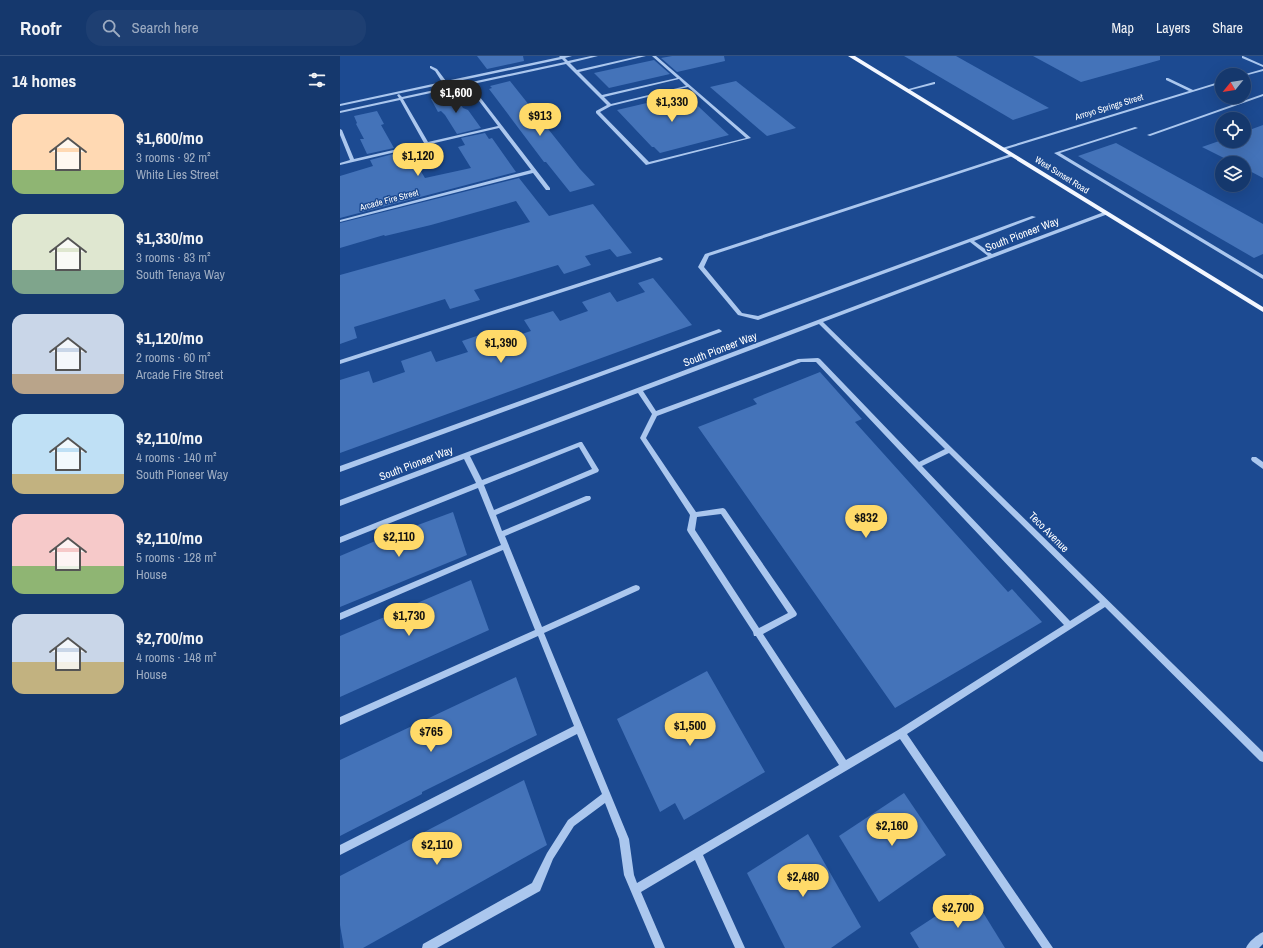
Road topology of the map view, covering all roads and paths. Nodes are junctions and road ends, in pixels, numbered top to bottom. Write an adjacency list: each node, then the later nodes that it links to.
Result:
1 (570, 56): 6 (street)
2 (596, 56): 8 (street)
3 (644, 56): 12 (street)
4 (654, 56): 14 (street)
5 (851, 56): 20 (main road, West Sunset Road)
6 (562, 57): 8 (street); 16 (street)
7 (1243, 57): 9 (street)
8 (567, 62): 12 (street); 26 (street)
9 (1263, 66)
10 (431, 67): 16 (street)
11 (1263, 70): 13 (street)
12 (576, 71): 25 (street)
13 (1251, 73)
14 (680, 78): 19 (street); 25 (street)
15 (1167, 79): 21 (street)
16 (445, 83): 22 (street)
17 (934, 83): 20 (street)
18 (1215, 84): 21 (street, Arroyo Springs Street)
19 (689, 86): 27 (street); 27 (street)
20 (907, 90): 35 (main road, West Sunset Road)
21 (1193, 91): 35 (street, Arroyo Springs Street)
22 (398, 93): 26 (street); 28 (street)
23 (474, 93): 30 (street)
24 (1263, 95): 33 (street)
25 (601, 96): 27 (street)
26 (402, 99): 29 (street); 34 (street)
27 (610, 105)
28 (340, 106)
29 (340, 112)
30 (501, 126): 34 (street); 39 (street)
31 (1136, 128): 47 (street)
32 (340, 130): 37 (street)
33 (1149, 135)
34 (427, 144): 37 (street)
35 (1001, 149): 36 (main road, West Sunset Road)
36 (1011, 155): 41 (main road, West Sunset Road); 44 (street)
37 (352, 161): 38 (street)
38 (340, 164)
39 (534, 170): 40 (street); 43 (street, Arcade Fire Street)
40 (548, 189)
41 (1106, 213): 45 (street, South Pioneer Way); 48 (main road, West Sunset Road)
42 (1034, 216): 44 (street)
43 (340, 221)
44 (970, 240): 45 (street)
45 (992, 257): 49 (street, South Pioneer Way)
46 (660, 259): 51 (street)
47 (1263, 277)
48 (1263, 310)
49 (820, 322): 52 (street, South Pioneer Way); 54 (street, Teco Avenue)
50 (720, 331): 59 (street)
51 (340, 362)
52 (639, 390): 53 (street); 55 (street, South Pioneer Way)
53 (655, 414): 57 (street); 64 (street)
54 (950, 450): 57 (street); 69 (street, Teco Avenue)
55 (466, 455): 60 (street); 62 (street, South Pioneer Way)
56 (1254, 459): 58 (street)
57 (918, 465): 71 (street)
58 (1263, 466)
59 (340, 469)
60 (480, 484): 63 (street); 63 (street); 66 (street)
61 (588, 498): 65 (street)
62 (340, 503)
63 (492, 514): 65 (street)
64 (694, 515): 73 (street); 73 (street)
65 (500, 535): 67 (street)
66 (340, 540)
67 (505, 546): 70 (street); 72 (street)
68 (636, 588): 72 (street)
69 (1105, 603): 71 (street); 77 (street, Teco Avenue)
70 (340, 617)
71 (1070, 626): 76 (street)
72 (539, 630): 74 (street); 75 (street)
73 (757, 632): 78 (street)
74 (340, 721)
75 (579, 728): 79 (street); 80 (street)
76 (901, 733): 78 (street); 87 (street)
77 (1263, 758)
78 (844, 766): 81 (street)
79 (607, 796): 82 (street); 84 (street)
80 (340, 850)
81 (697, 854): 82 (street); 86 (street)
82 (635, 890): 85 (street)
83 (1263, 937): 88 (street)
84 (427, 948)
85 (660, 948)
86 (740, 948)
87 (1048, 948)
88 (1251, 948)

